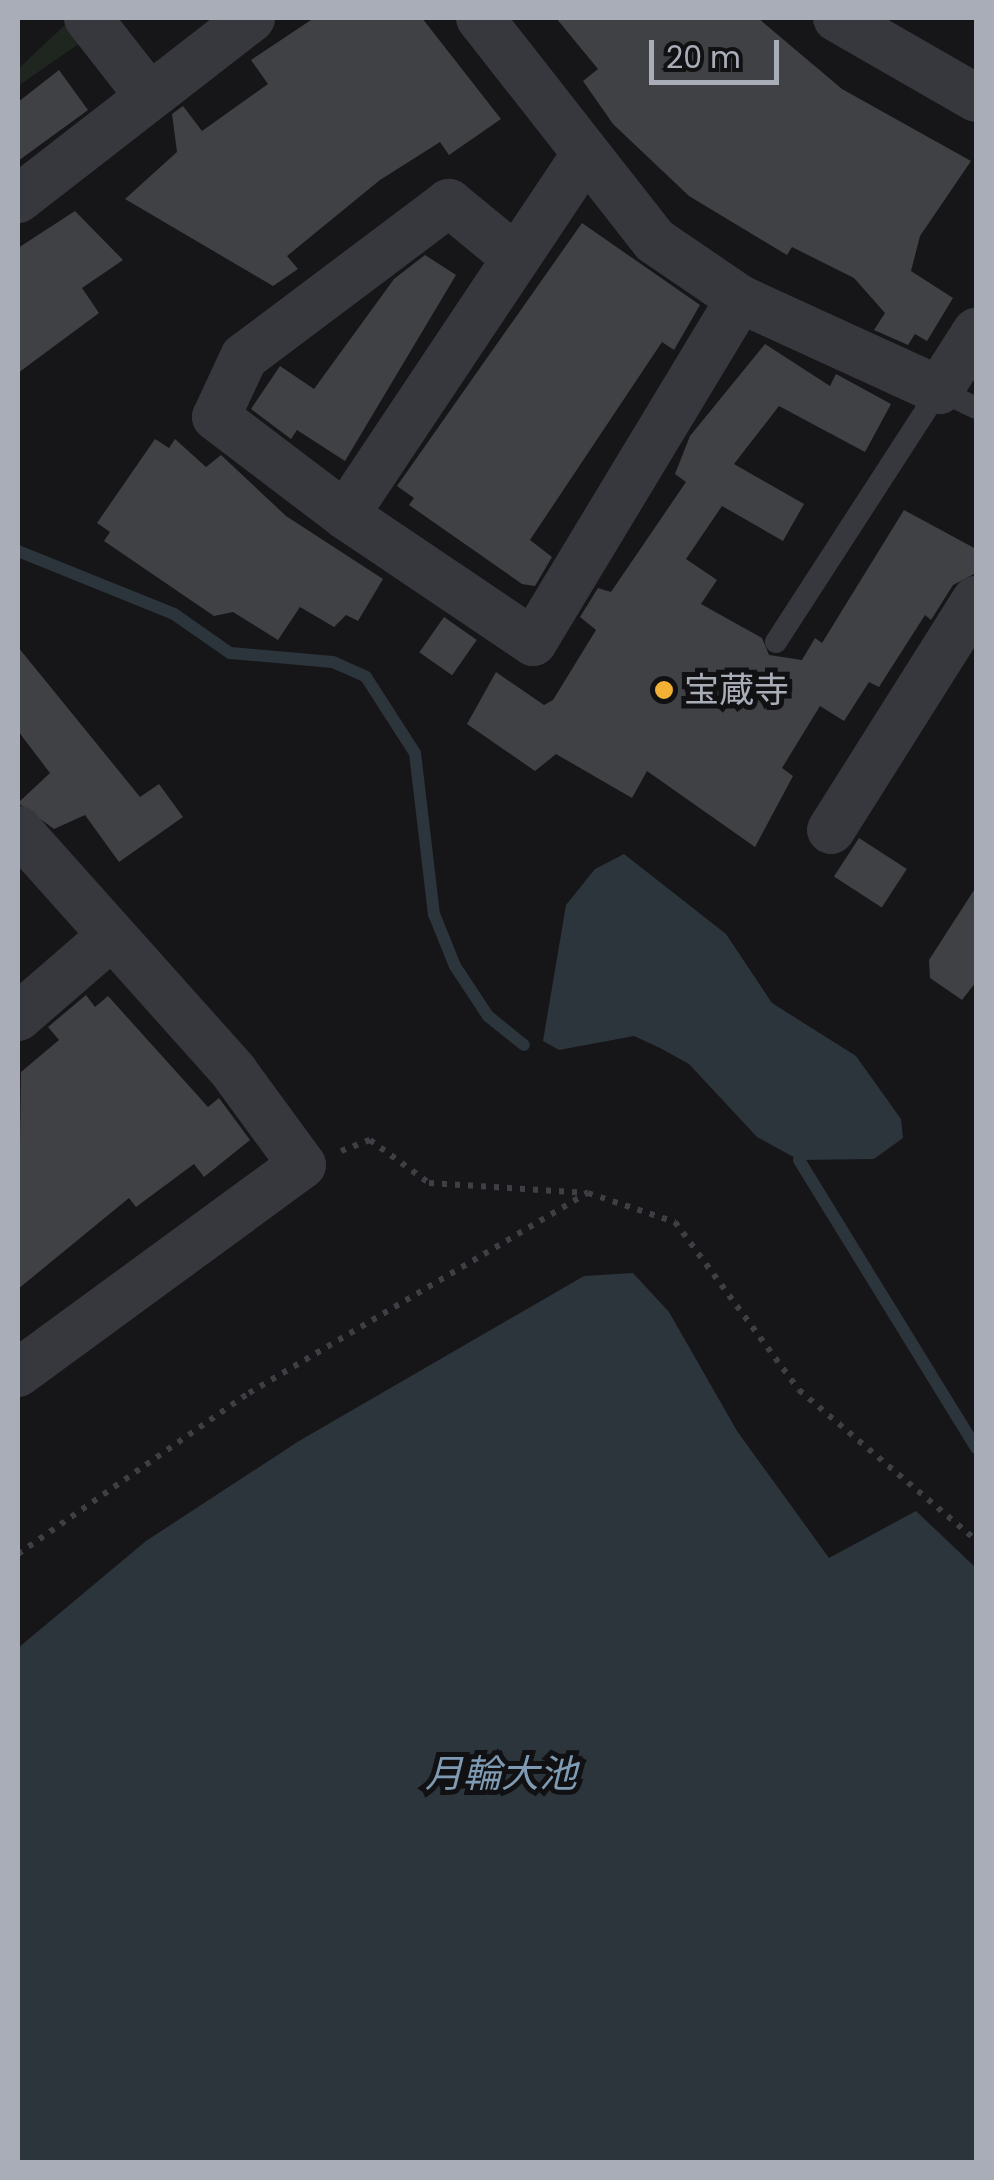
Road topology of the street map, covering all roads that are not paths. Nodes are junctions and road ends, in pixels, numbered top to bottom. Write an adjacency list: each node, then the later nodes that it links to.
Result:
1 (88, 18): 5 (street)
2 (251, 18): 5 (street)
3 (480, 18): 7 (street)
4 (837, 18): 6 (street)
5 (150, 96): 8 (street)
6 (976, 98)
7 (584, 156): 9 (street); 10 (street)
8 (18, 199)
9 (516, 258): 13 (street); 13 (street)
10 (740, 299): 12 (street); 13 (street)
11 (976, 332): 12 (street)
12 (958, 399): 15 (lane)
13 (345, 515)
14 (976, 600): 17 (street)
15 (776, 642)
16 (18, 830): 18 (street)
17 (831, 830)
18 (108, 940): 19 (street); 20 (street)
19 (18, 1017)
20 (18, 1373)

